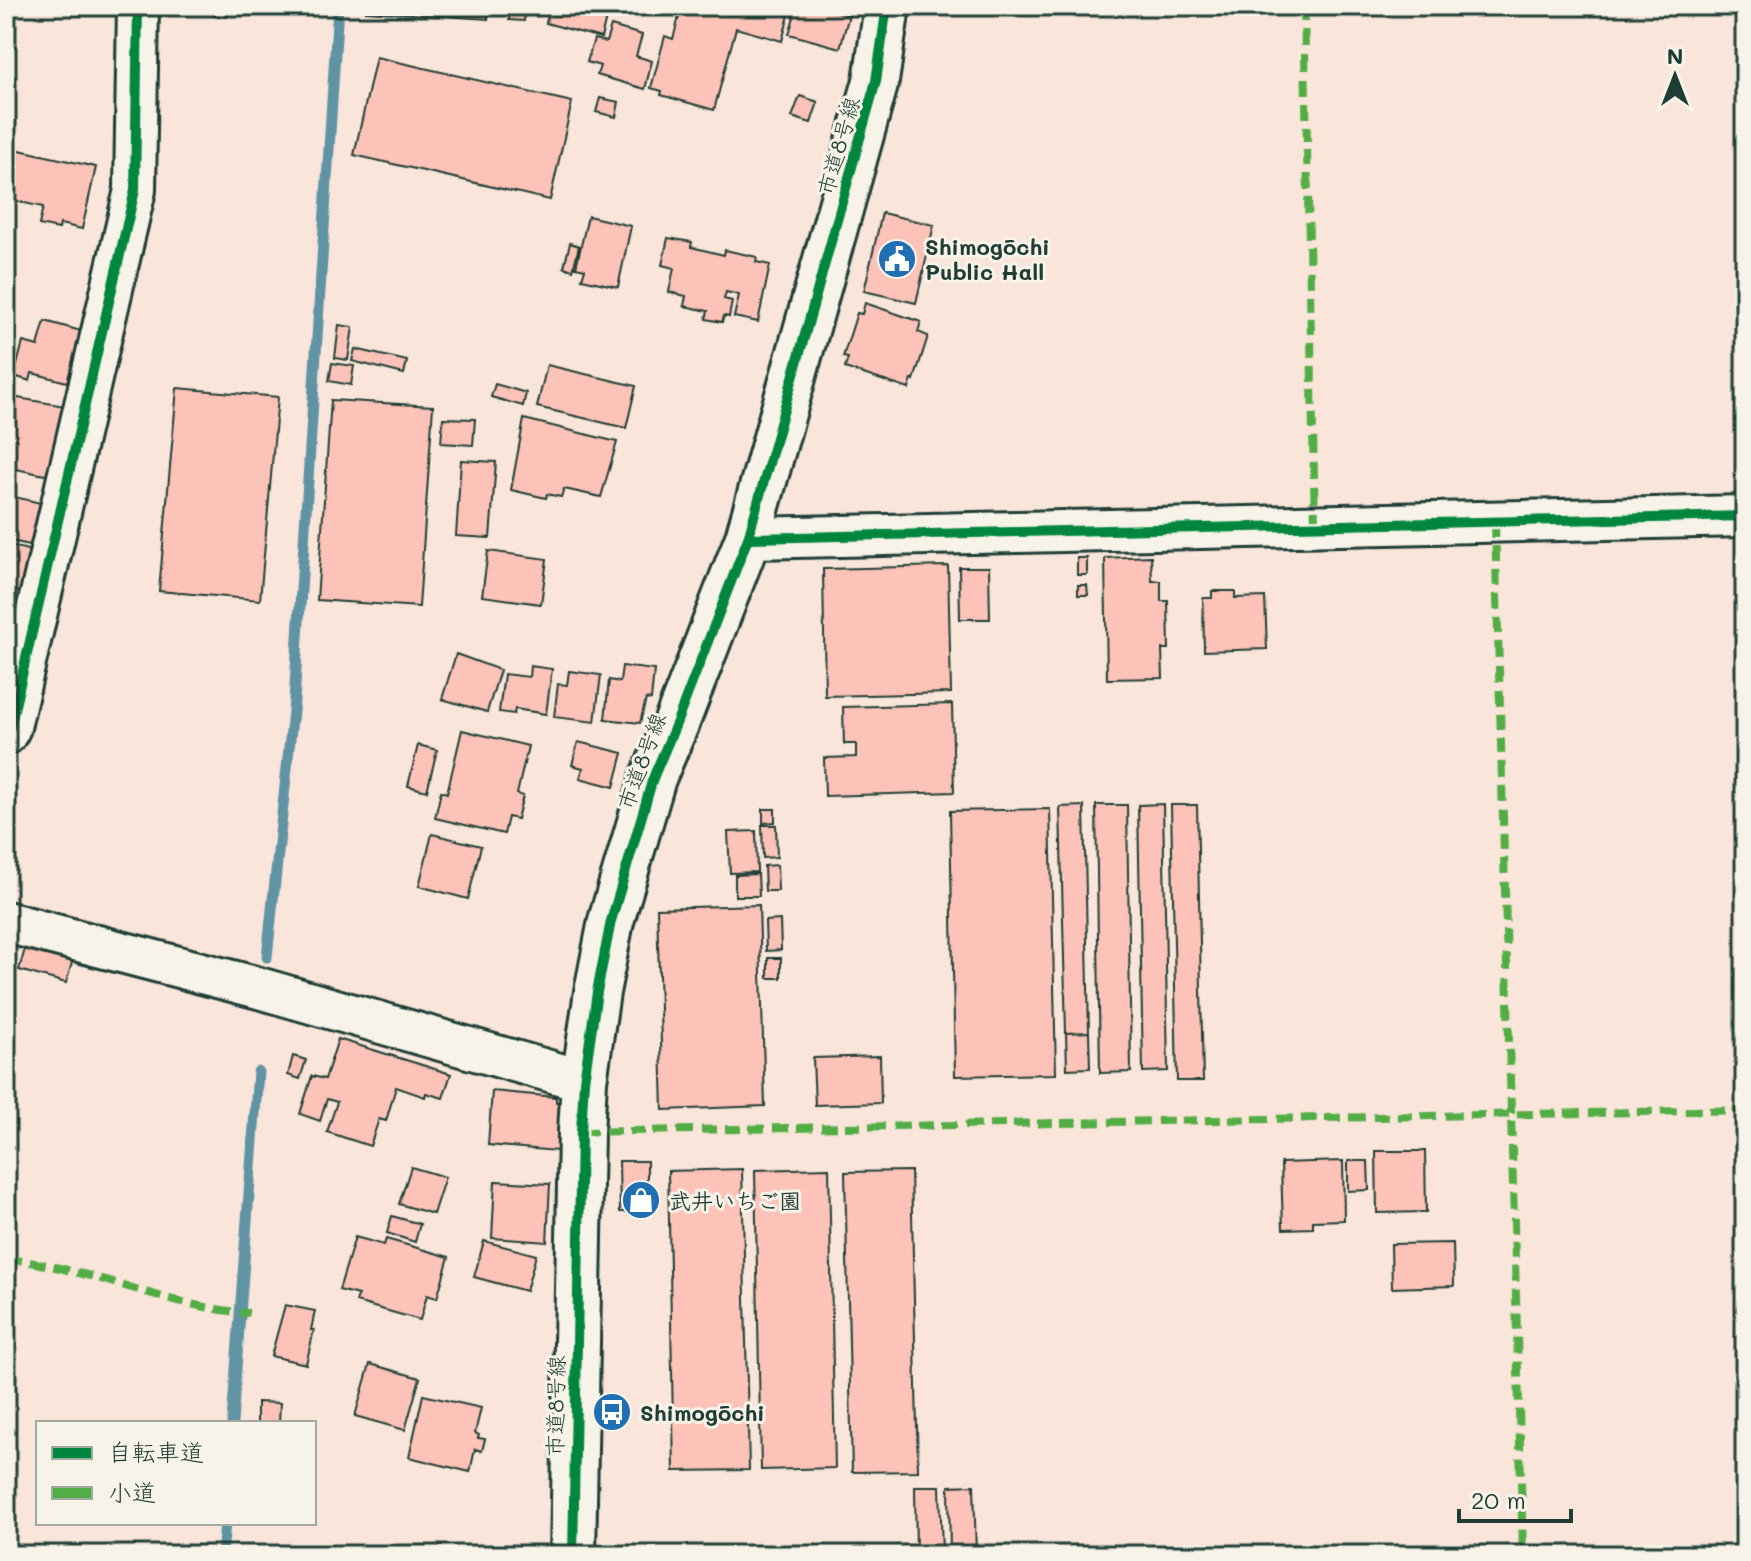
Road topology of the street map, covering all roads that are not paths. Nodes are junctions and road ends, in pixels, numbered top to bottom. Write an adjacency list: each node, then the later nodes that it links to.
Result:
1 (138, 6): 5 (street)
2 (887, 6): 4 (street, 市道8号線)
3 (1745, 516): 4 (street)
4 (748, 538): 7 (street, 市道8号線)
5 (6, 734)
6 (6, 922): 7 (street)
7 (584, 1081): 8 (street, 市道8号線)
8 (573, 1555)

